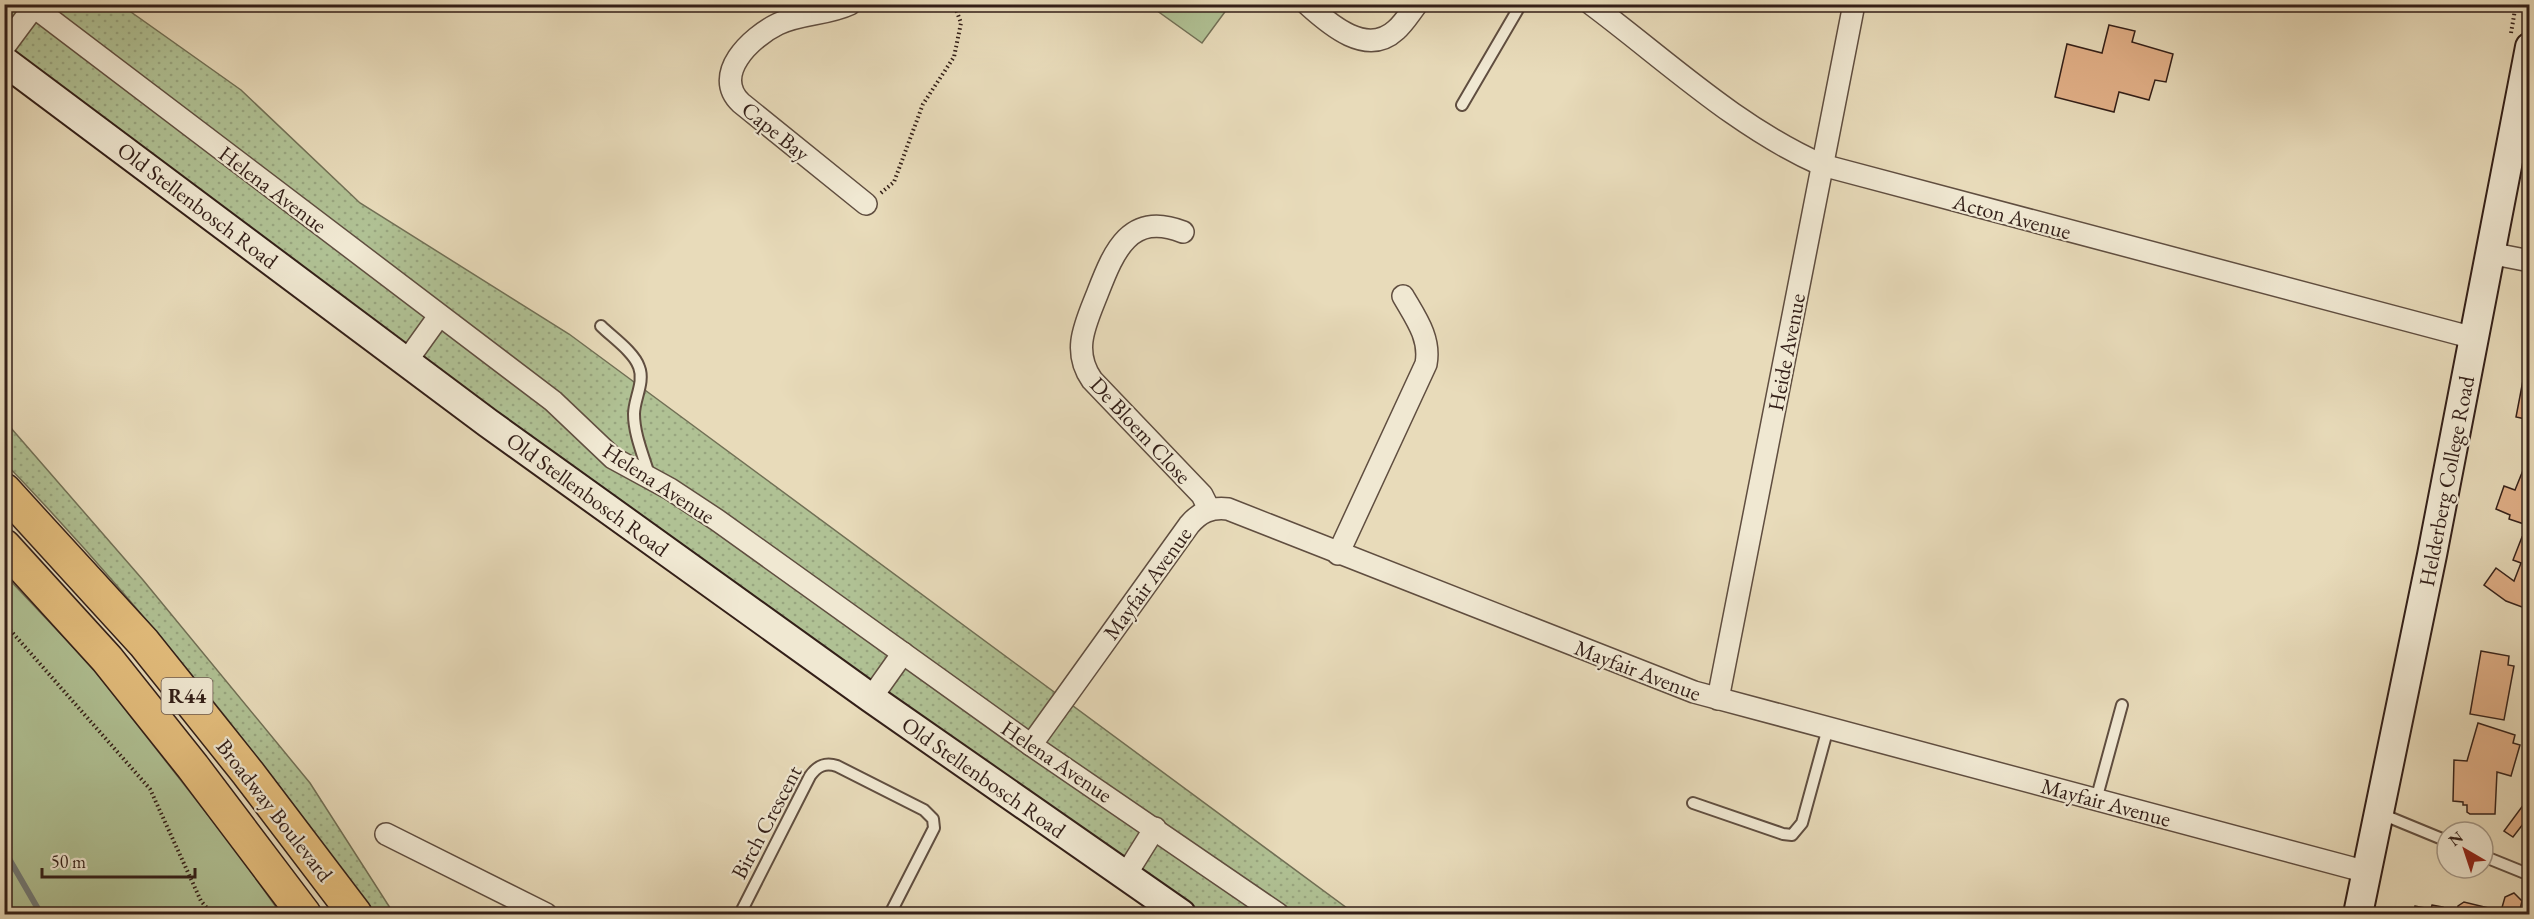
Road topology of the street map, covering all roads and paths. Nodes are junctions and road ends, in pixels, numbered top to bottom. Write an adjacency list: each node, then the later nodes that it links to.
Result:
1 (850, 4): 14 (street, Cape Bay)
2 (954, 4): 14 (path)
3 (1307, 4): 4 (street)
4 (1417, 4)
5 (1521, 4): 12 (lane)
6 (1591, 4): 13 (street, Acton Avenue)
7 (1854, 4): 13 (street, Heide Avenue)
8 (32, 6): 9 (street); 19 (street, Helena Avenue)
9 (4, 47)
10 (2529, 47): 16 (street, Helderberg College Road)
11 (4, 61): 22 (street, Old Stellenbosch Road)
12 (1462, 105)
13 (1822, 165): 21 (street, Acton Avenue); 31 (street, Heide Avenue)
14 (866, 204)
15 (1183, 232): 25 (street, De Bloem Close)
16 (2489, 253): 17 (street); 21 (street, Helderberg College Road)
17 (2529, 261)
18 (1403, 296): 27 (street)
19 (439, 316): 22 (street); 23 (street, Helena Avenue)
20 (601, 326): 23 (lane)
21 (2474, 338): 37 (street, Helderberg College Road)
22 (406, 362): 30 (street, Old Stellenbosch Road)
23 (650, 478): 29 (street, Helena Avenue)
24 (4, 490): 47 (main road, Broadway Boulevard / R44)
25 (1209, 509): 27 (street, Mayfair Avenue); 34 (street, Mayfair Avenue)
26 (4, 546): 46 (main road, Broadway Boulevard / R44)
27 (1338, 554): 31 (street, Mayfair Avenue)
28 (4, 623): 45 (path)
29 (903, 653): 30 (street); 34 (street, Helena Avenue)
30 (871, 698): 44 (street, Old Stellenbosch Road)
31 (1718, 699): 33 (street, Mayfair Avenue)
32 (2122, 705): 35 (lane)
33 (1828, 728): 35 (street, Mayfair Avenue); 36 (lane)
34 (1031, 745): 38 (street, Helena Avenue)
35 (2096, 800): 42 (street, Mayfair Avenue)
36 (1693, 803)
37 (2379, 813): 40 (lane); 42 (street, Helderberg College Road)
38 (1155, 828): 44 (street); 52 (street, Helena Avenue)
39 (386, 834): 48 (street)
40 (2435, 836)
41 (2495, 861): 43 (lane)
42 (2367, 872): 53 (street, Helderberg College Road)
43 (2529, 875)
44 (1125, 876): 51 (street, Old Stellenbosch Road)
45 (212, 915)
46 (304, 915)
47 (355, 915)
48 (546, 915)
49 (740, 915): 50 (lane, Birch Crescent)
50 (890, 915)
51 (1181, 915)
52 (1278, 915)
53 (2358, 915)

